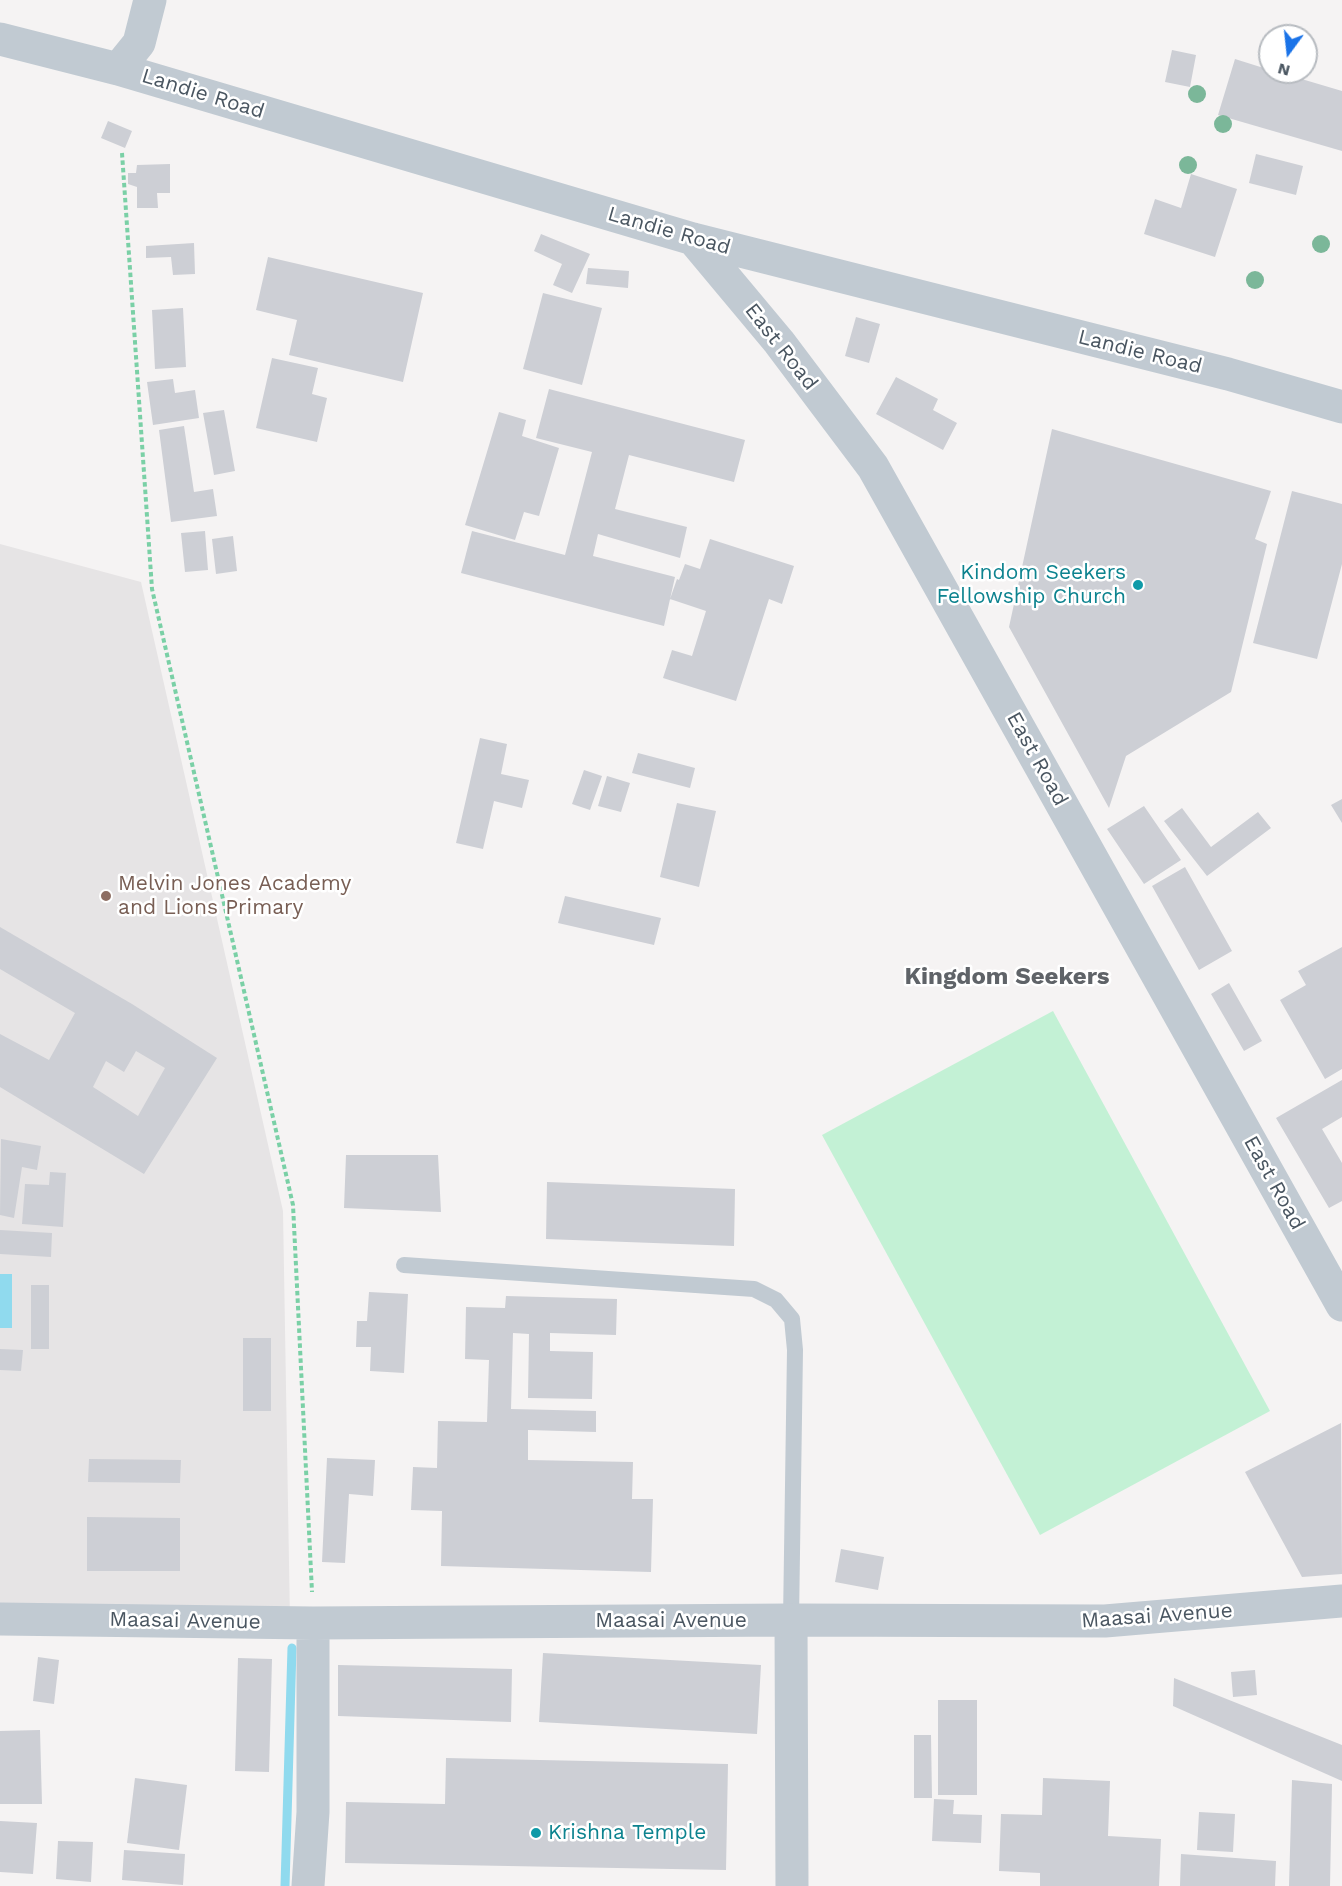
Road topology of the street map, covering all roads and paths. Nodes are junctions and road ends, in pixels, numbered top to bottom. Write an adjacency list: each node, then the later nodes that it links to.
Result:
1 (150, 0): 3 (street)
2 (0, 39): 3 (street, Landie Road)
3 (118, 69): 5 (street, Landie Road)
4 (122, 153): 12 (path)
5 (693, 239): 6 (street, Landie Road); 8 (street, East Road)
6 (1342, 407)
7 (404, 1265): 11 (lane)
8 (1342, 1305)
9 (1342, 1601): 11 (street, Maasai Avenue)
10 (0, 1619): 12 (street, Maasai Avenue)
11 (791, 1620): 12 (street, Maasai Avenue); 14 (street)
12 (313, 1623): 13 (street)
13 (308, 1886)
14 (792, 1886)

